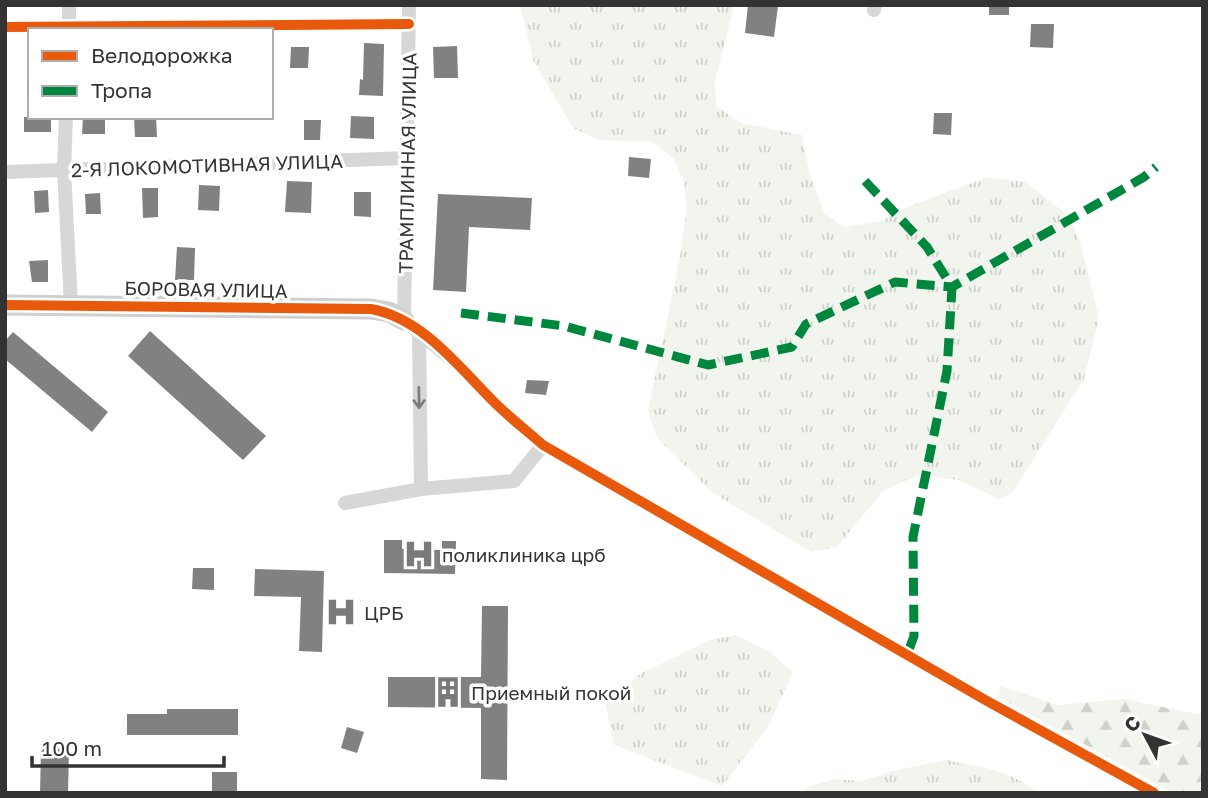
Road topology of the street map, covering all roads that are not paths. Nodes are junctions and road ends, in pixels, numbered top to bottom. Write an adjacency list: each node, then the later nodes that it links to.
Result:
1 (69, 5): 5 (street)
2 (409, 5): 3 (street, ТРАМПЛИННАЯ УЛИЦА)
3 (409, 24): 5 (street); 7 (street, ТРАМПЛИННАЯ УЛИЦА)
4 (5, 27): 5 (street)
5 (69, 28)
6 (66, 119): 8 (street)
7 (408, 158): 8 (street, 2-Я ЛОКОМОТИВНАЯ УЛИЦА); 12 (street, ТРАМПЛИННАЯ УЛИЦА)
8 (64, 170): 9 (street, 2-Я ЛОКОМОТИВНАЯ УЛИЦА); 11 (street)
9 (5, 172)
10 (5, 305): 11 (street, БОРОВАЯ УЛИЦА)
11 (71, 305): 12 (street, БОРОВАЯ УЛИЦА)
12 (411, 325): 13 (street); 14 (street, ТРАМПЛИННАЯ УЛИЦА, one-way to 14)
13 (542, 445): 14 (street); 16 (street)
14 (421, 489): 15 (street)
15 (345, 503)
16 (1154, 793)

